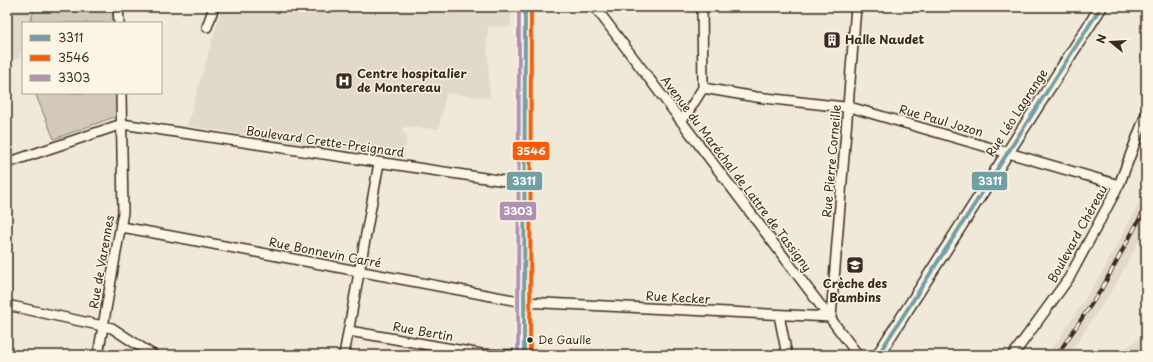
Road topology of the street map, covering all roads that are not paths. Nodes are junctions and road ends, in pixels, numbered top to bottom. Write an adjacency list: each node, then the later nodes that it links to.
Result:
1 (118, 7): 8 (street)
2 (214, 7): 9 (street)
3 (525, 7): 19 (main road)
4 (595, 7): 14 (street, Avenue du Maréchal de Lattre de Tassigny)
5 (702, 7): 10 (street)
6 (856, 7): 12 (street, Rue Pierre Corneille)
7 (1101, 7): 16 (main road, Rue Léo Lagrange)
8 (119, 22)
9 (207, 27)
10 (703, 88): 12 (street, Rue Paul Jozon); 14 (street)
11 (121, 94): 15 (street, Rue de Varennes)
12 (848, 108): 16 (street, Rue Paul Jozon); 26 (street, Rue Pierre Corneille)
13 (1146, 114): 20 (street, Boulevard Chéreau)
14 (680, 120): 26 (street, Avenue du Maréchal de Lattre de Tassigny)
15 (122, 124): 17 (street); 18 (street, Boulevard Crette-Preignard); 21 (street, Rue de Varennes)
16 (1007, 153): 20 (street, Rue Paul Jozon); 36 (main road, Rue Léo Lagrange)
17 (7, 163)
18 (379, 163): 19 (street, Boulevard Crette-Preignard); 22 (street)
19 (525, 184): 23 (main road)
20 (1119, 185): 37 (street, Boulevard Chéreau)
21 (122, 227): 22 (street, Rue Bonnevin Carré); 27 (street, Rue de Varennes)
22 (359, 272): 23 (street, Rue Bonnevin Carré); 28 (street)
23 (524, 302): 25 (street, Rue Kecker); 33 (main road)
24 (7, 305): 27 (street)
25 (779, 315): 26 (street, Rue Kecker); 34 (street)
26 (831, 317): 35 (street, Avenue du Maréchal de Lattre de Tassigny)
27 (102, 326): 29 (street, Rue de Varennes); 30 (street)
28 (349, 331): 31 (street); 32 (street, Rue Bertin)
29 (98, 355)
30 (153, 355)
31 (344, 355)
32 (517, 355)
33 (524, 355)
34 (787, 355)
35 (858, 355)
36 (878, 355)
37 (1013, 355)

